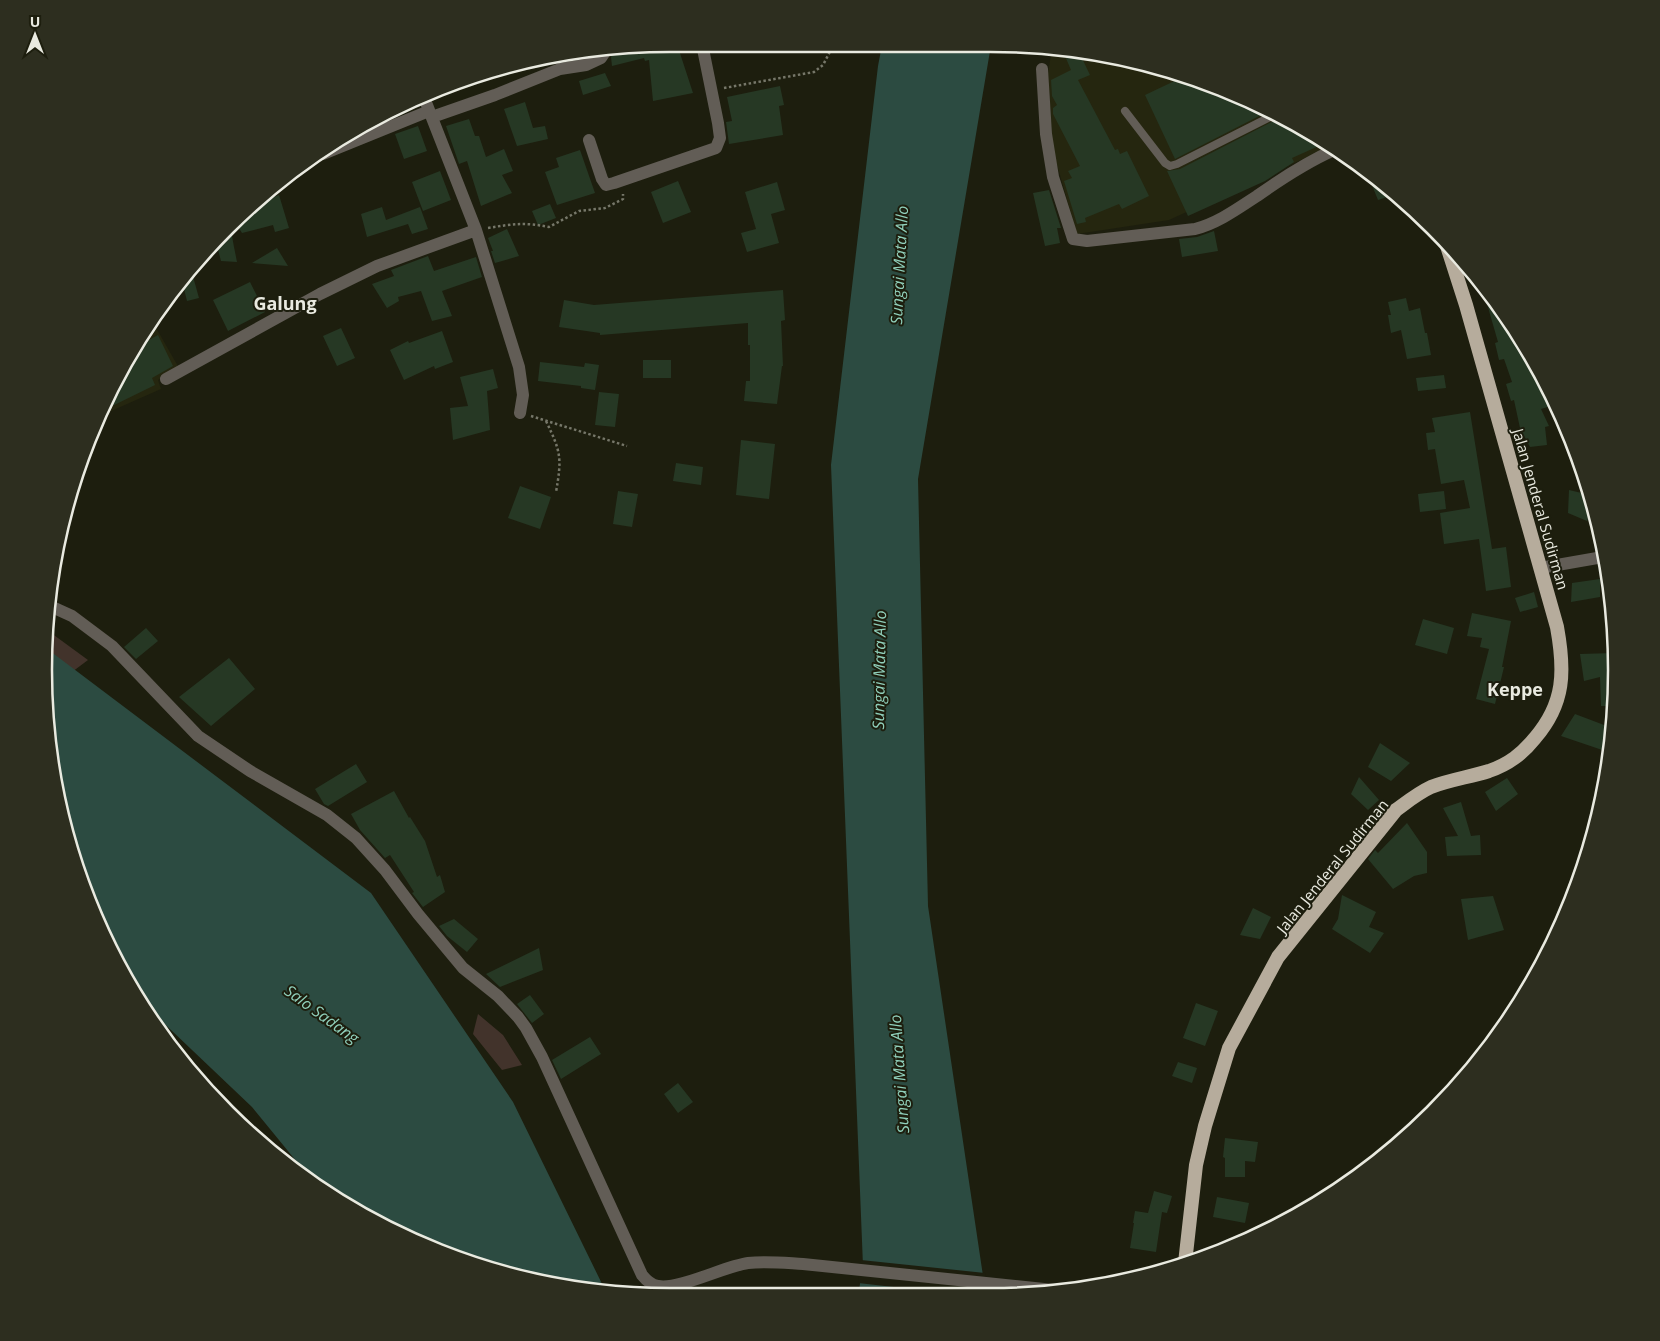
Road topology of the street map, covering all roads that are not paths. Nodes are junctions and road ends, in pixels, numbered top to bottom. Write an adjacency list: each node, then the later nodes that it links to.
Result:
1 (704, 52): 7 (street)
2 (602, 57): 4 (street)
3 (1042, 69): 9 (street)
4 (429, 109): 8 (street); 10 (street)
5 (1125, 111): 6 (lane)
6 (1267, 118)
7 (589, 140)
8 (348, 143)
9 (1327, 153)
10 (476, 230): 12 (street); 13 (street)
11 (1452, 261): 15 (highway, Jalan Jenderal Sudirman)
12 (166, 379)
13 (520, 413)
14 (1597, 558): 15 (street)
15 (1540, 568): 17 (highway, Jalan Jenderal Sudirman)
16 (56, 609): 18 (street)
17 (1186, 1257)
18 (1032, 1287)

